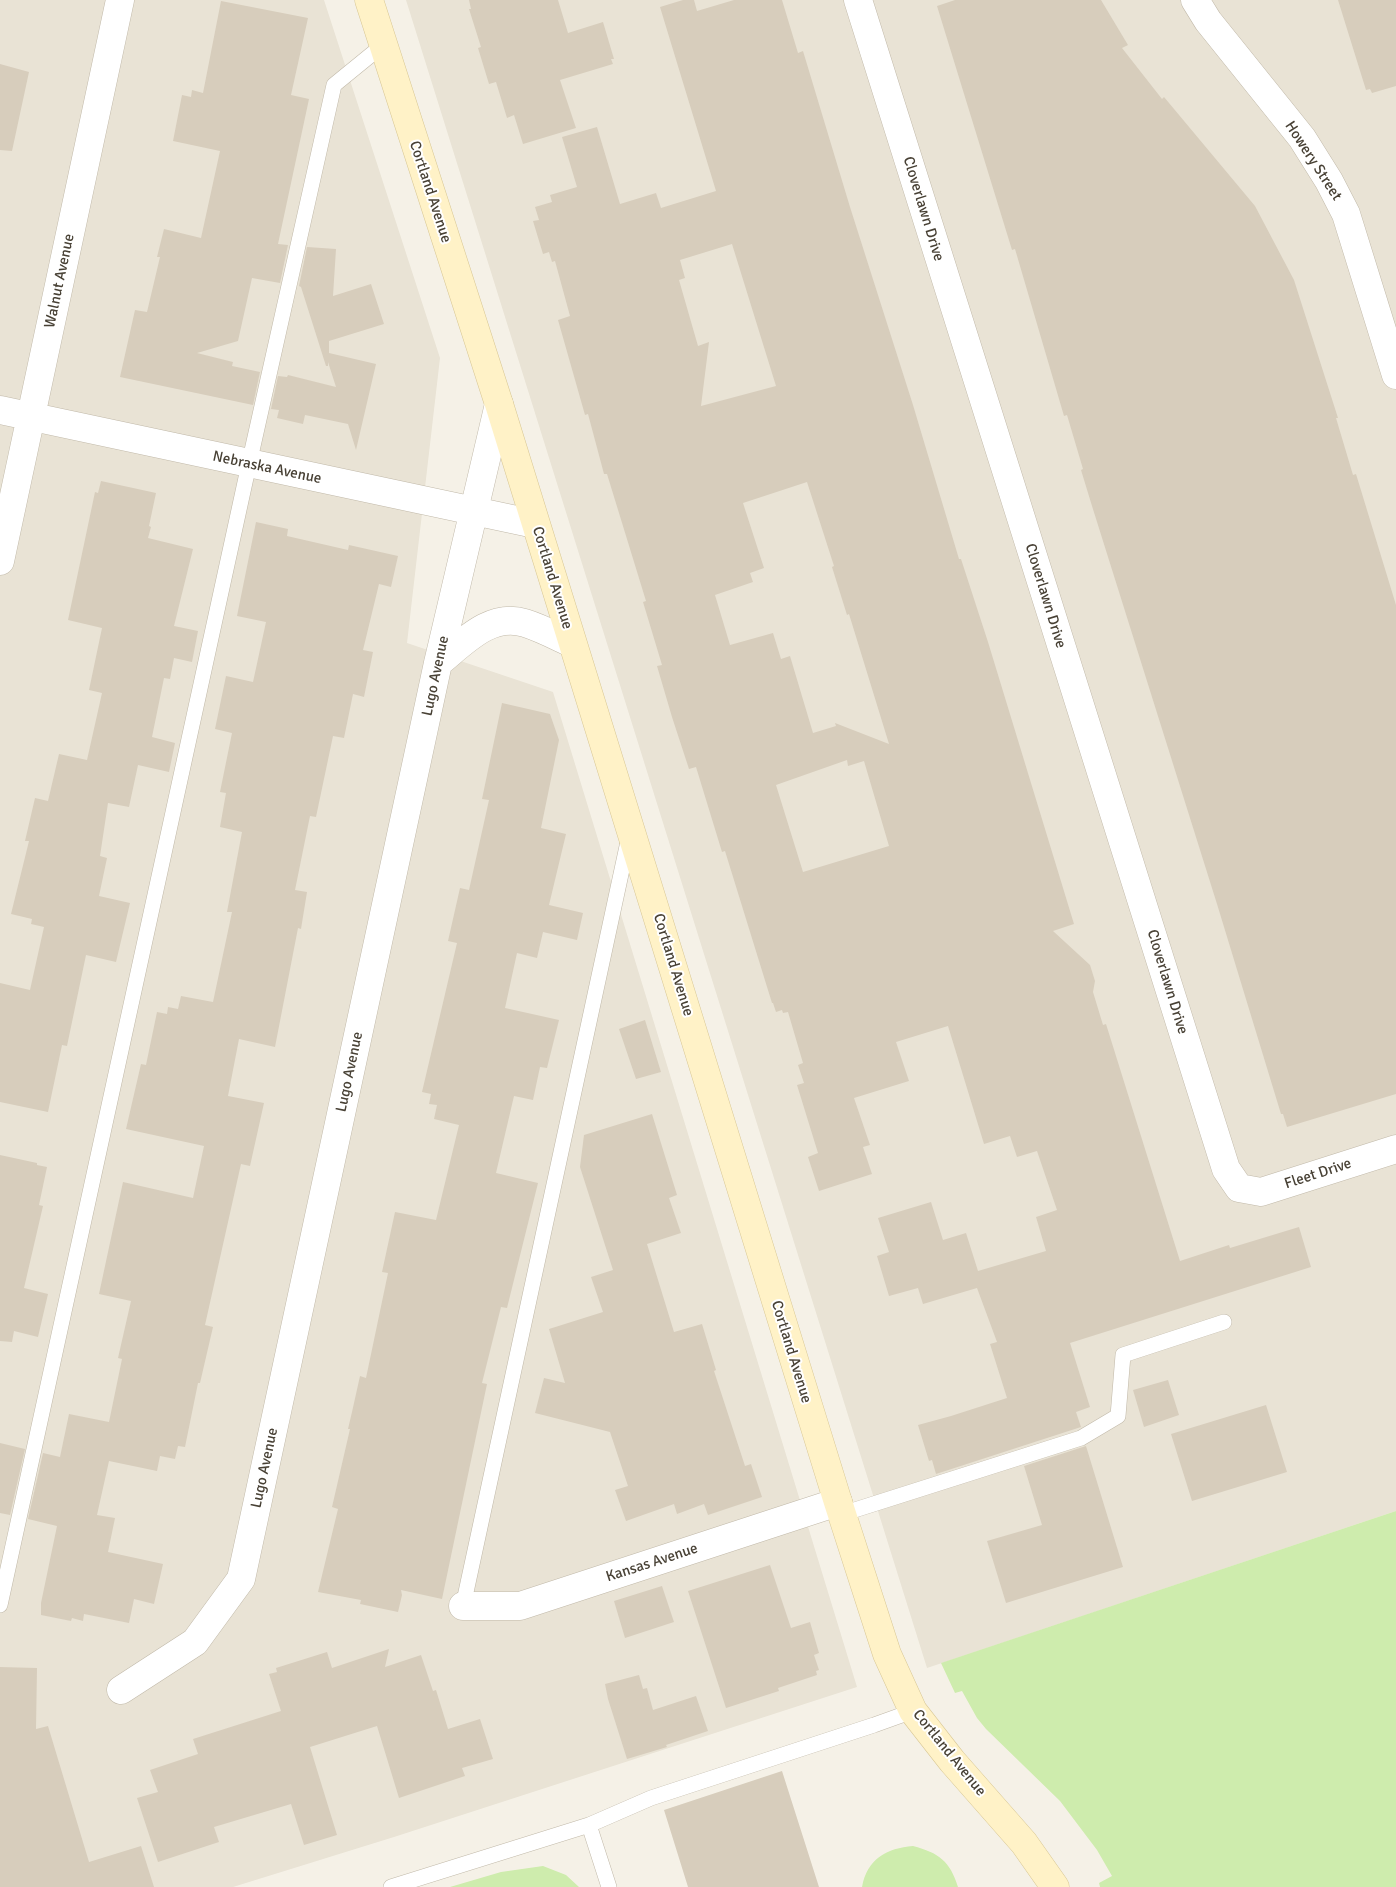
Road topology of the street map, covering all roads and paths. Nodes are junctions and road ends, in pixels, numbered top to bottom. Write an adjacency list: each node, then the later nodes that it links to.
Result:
1 (120, 0): 9 (street, Walnut Avenue)
2 (369, 0): 5 (street, Cortland Avenue)
3 (858, 0): 18 (street, Cloverlawn Drive)
4 (1195, 0): 6 (street, Howery Street)
5 (383, 45): 7 (street, Cortland Avenue); 10 (lane)
6 (1396, 375)
7 (498, 404): 11 (street, Lugo Avenue); 12 (street, Cortland Avenue)
8 (0, 410): 9 (street, Nebraska Avenue)
9 (31, 418): 10 (street, Nebraska Avenue); 13 (street, Walnut Avenue)
10 (249, 464): 11 (street, Nebraska Avenue); 21 (lane)
11 (474, 512): 12 (street, Nebraska Avenue); 15 (street, Lugo Avenue)
12 (535, 524): 14 (street, Cortland Avenue)
13 (0, 561)
14 (571, 643): 15 (street); 16 (street, Cortland Avenue)
15 (438, 662): 23 (street, Lugo Avenue)
16 (631, 828): 20 (street, Cortland Avenue); 22 (lane)
17 (1396, 1149): 18 (street, Fleet Drive)
18 (1239, 1188)
19 (1224, 1322): 20 (lane)
20 (840, 1508): 22 (street, Kansas Avenue); 24 (street, Cortland Avenue)
21 (0, 1605)
22 (464, 1606)
23 (121, 1690)
24 (913, 1711): 25 (lane); 28 (street, Cortland Avenue)
25 (589, 1825): 26 (lane); 27 (lane)
26 (391, 1887)
27 (609, 1887)
28 (1055, 1887)

